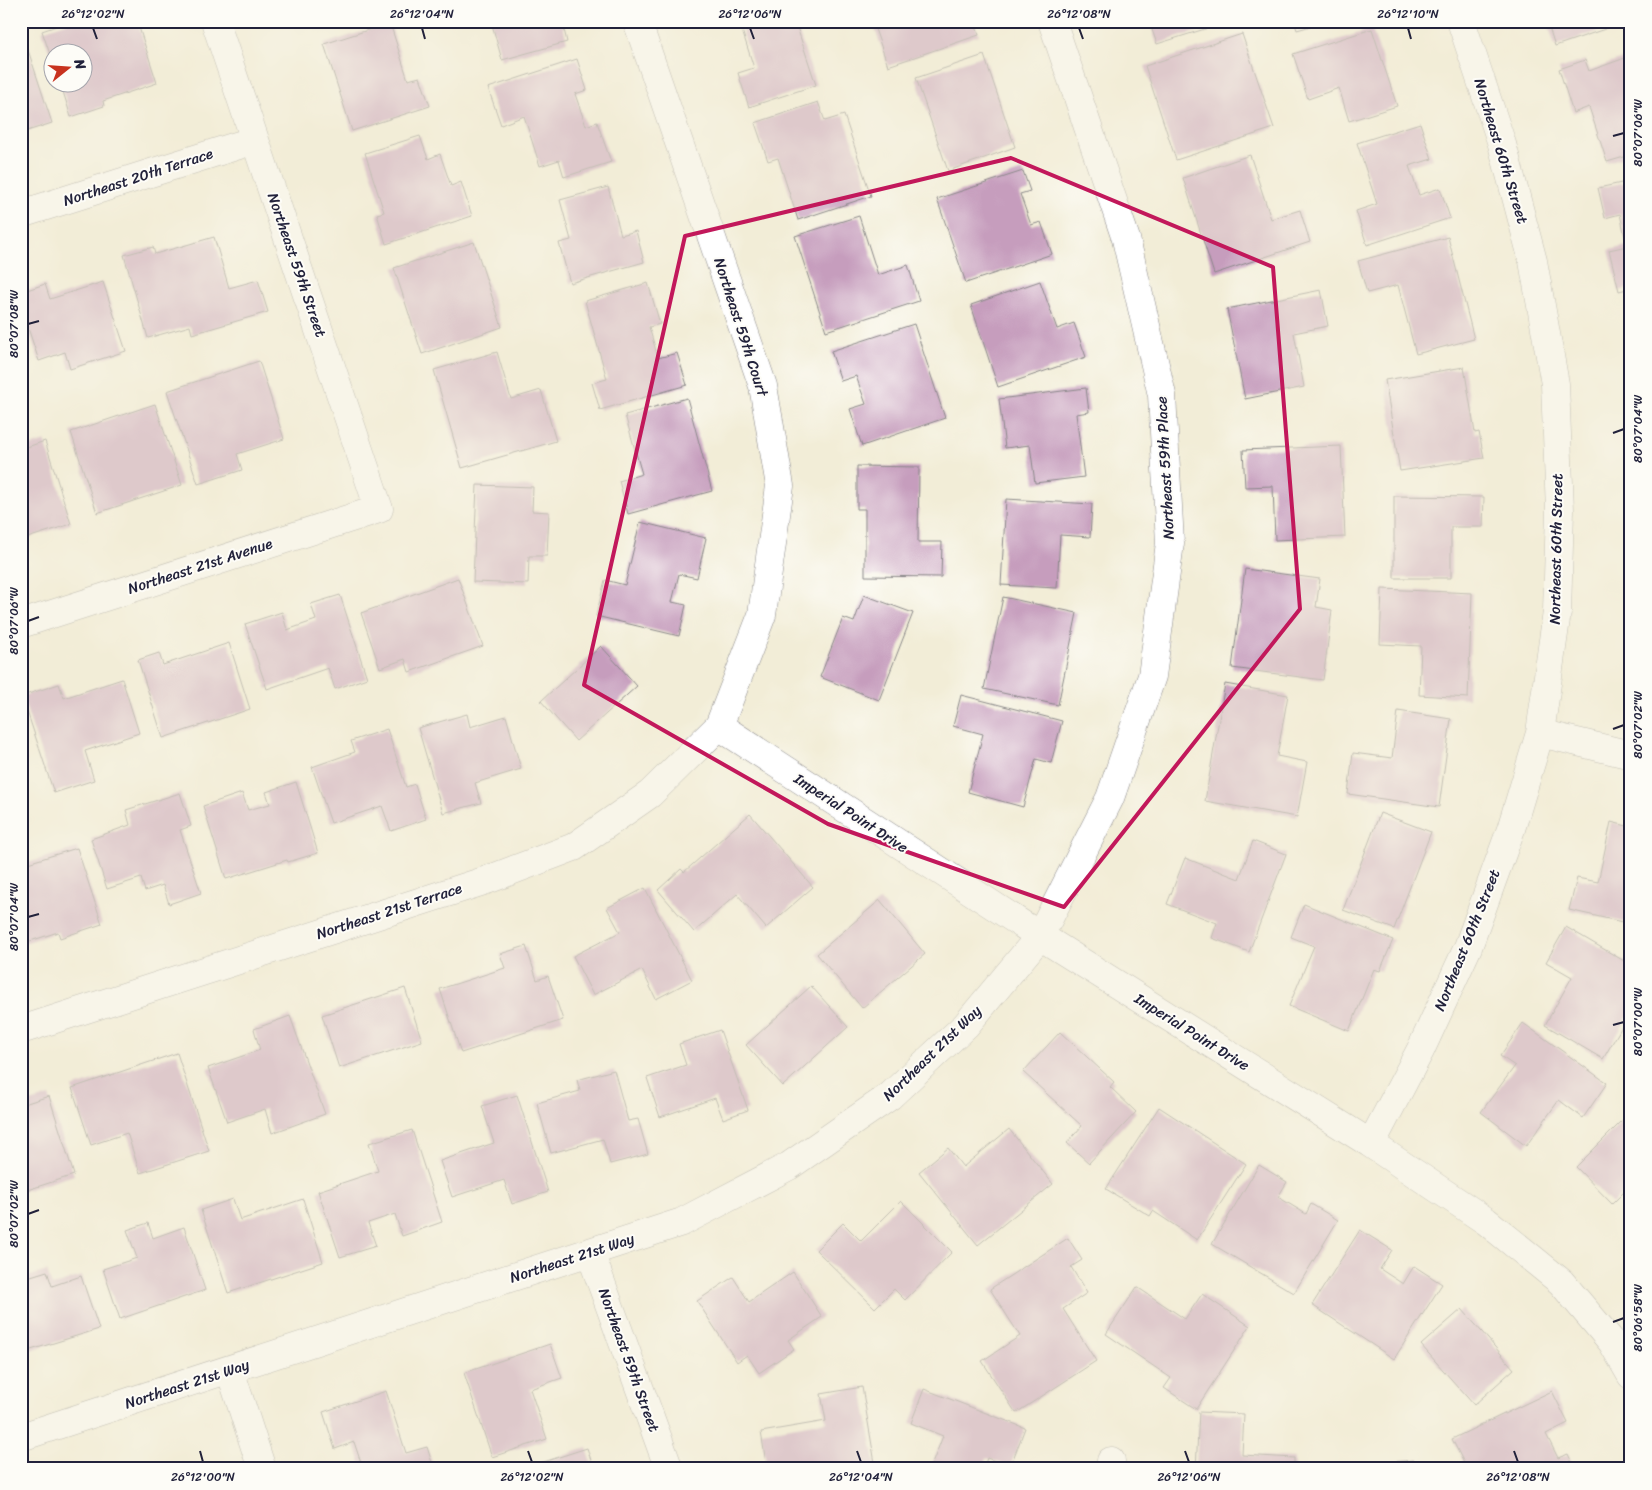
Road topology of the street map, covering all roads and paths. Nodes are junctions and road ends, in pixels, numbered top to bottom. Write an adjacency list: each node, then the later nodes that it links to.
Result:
1 (215, 21): 5 (street, Northeast 59th Street)
2 (637, 21): 9 (street, Northeast 59th Court)
3 (1052, 21): 12 (street, Northeast 59th Place)
4 (1461, 21): 10 (street, Northeast 60th Street)
5 (255, 140): 6 (street, Northeast 20th Terrace); 7 (street, Northeast 59th Street)
6 (21, 214)
7 (379, 509): 8 (street, Northeast 21st Avenue)
8 (21, 624)
9 (718, 726): 12 (street, Imperial Point Drive); 13 (street, Northeast 21st Terrace)
10 (1540, 732): 11 (street); 14 (street, Northeast 60th Street)
11 (1631, 755)
12 (1040, 936): 14 (street, Imperial Point Drive); 15 (street, Northeast 21st Way)
13 (21, 1030)
14 (1370, 1144): 17 (street, Imperial Point Drive)
15 (590, 1252): 16 (street, Northeast 21st Way); 20 (street, Northeast 59th Street)
16 (230, 1370): 18 (street, Northeast 21st Way); 19 (street)
17 (1631, 1375)
18 (21, 1437)
19 (262, 1469)
20 (669, 1469)

